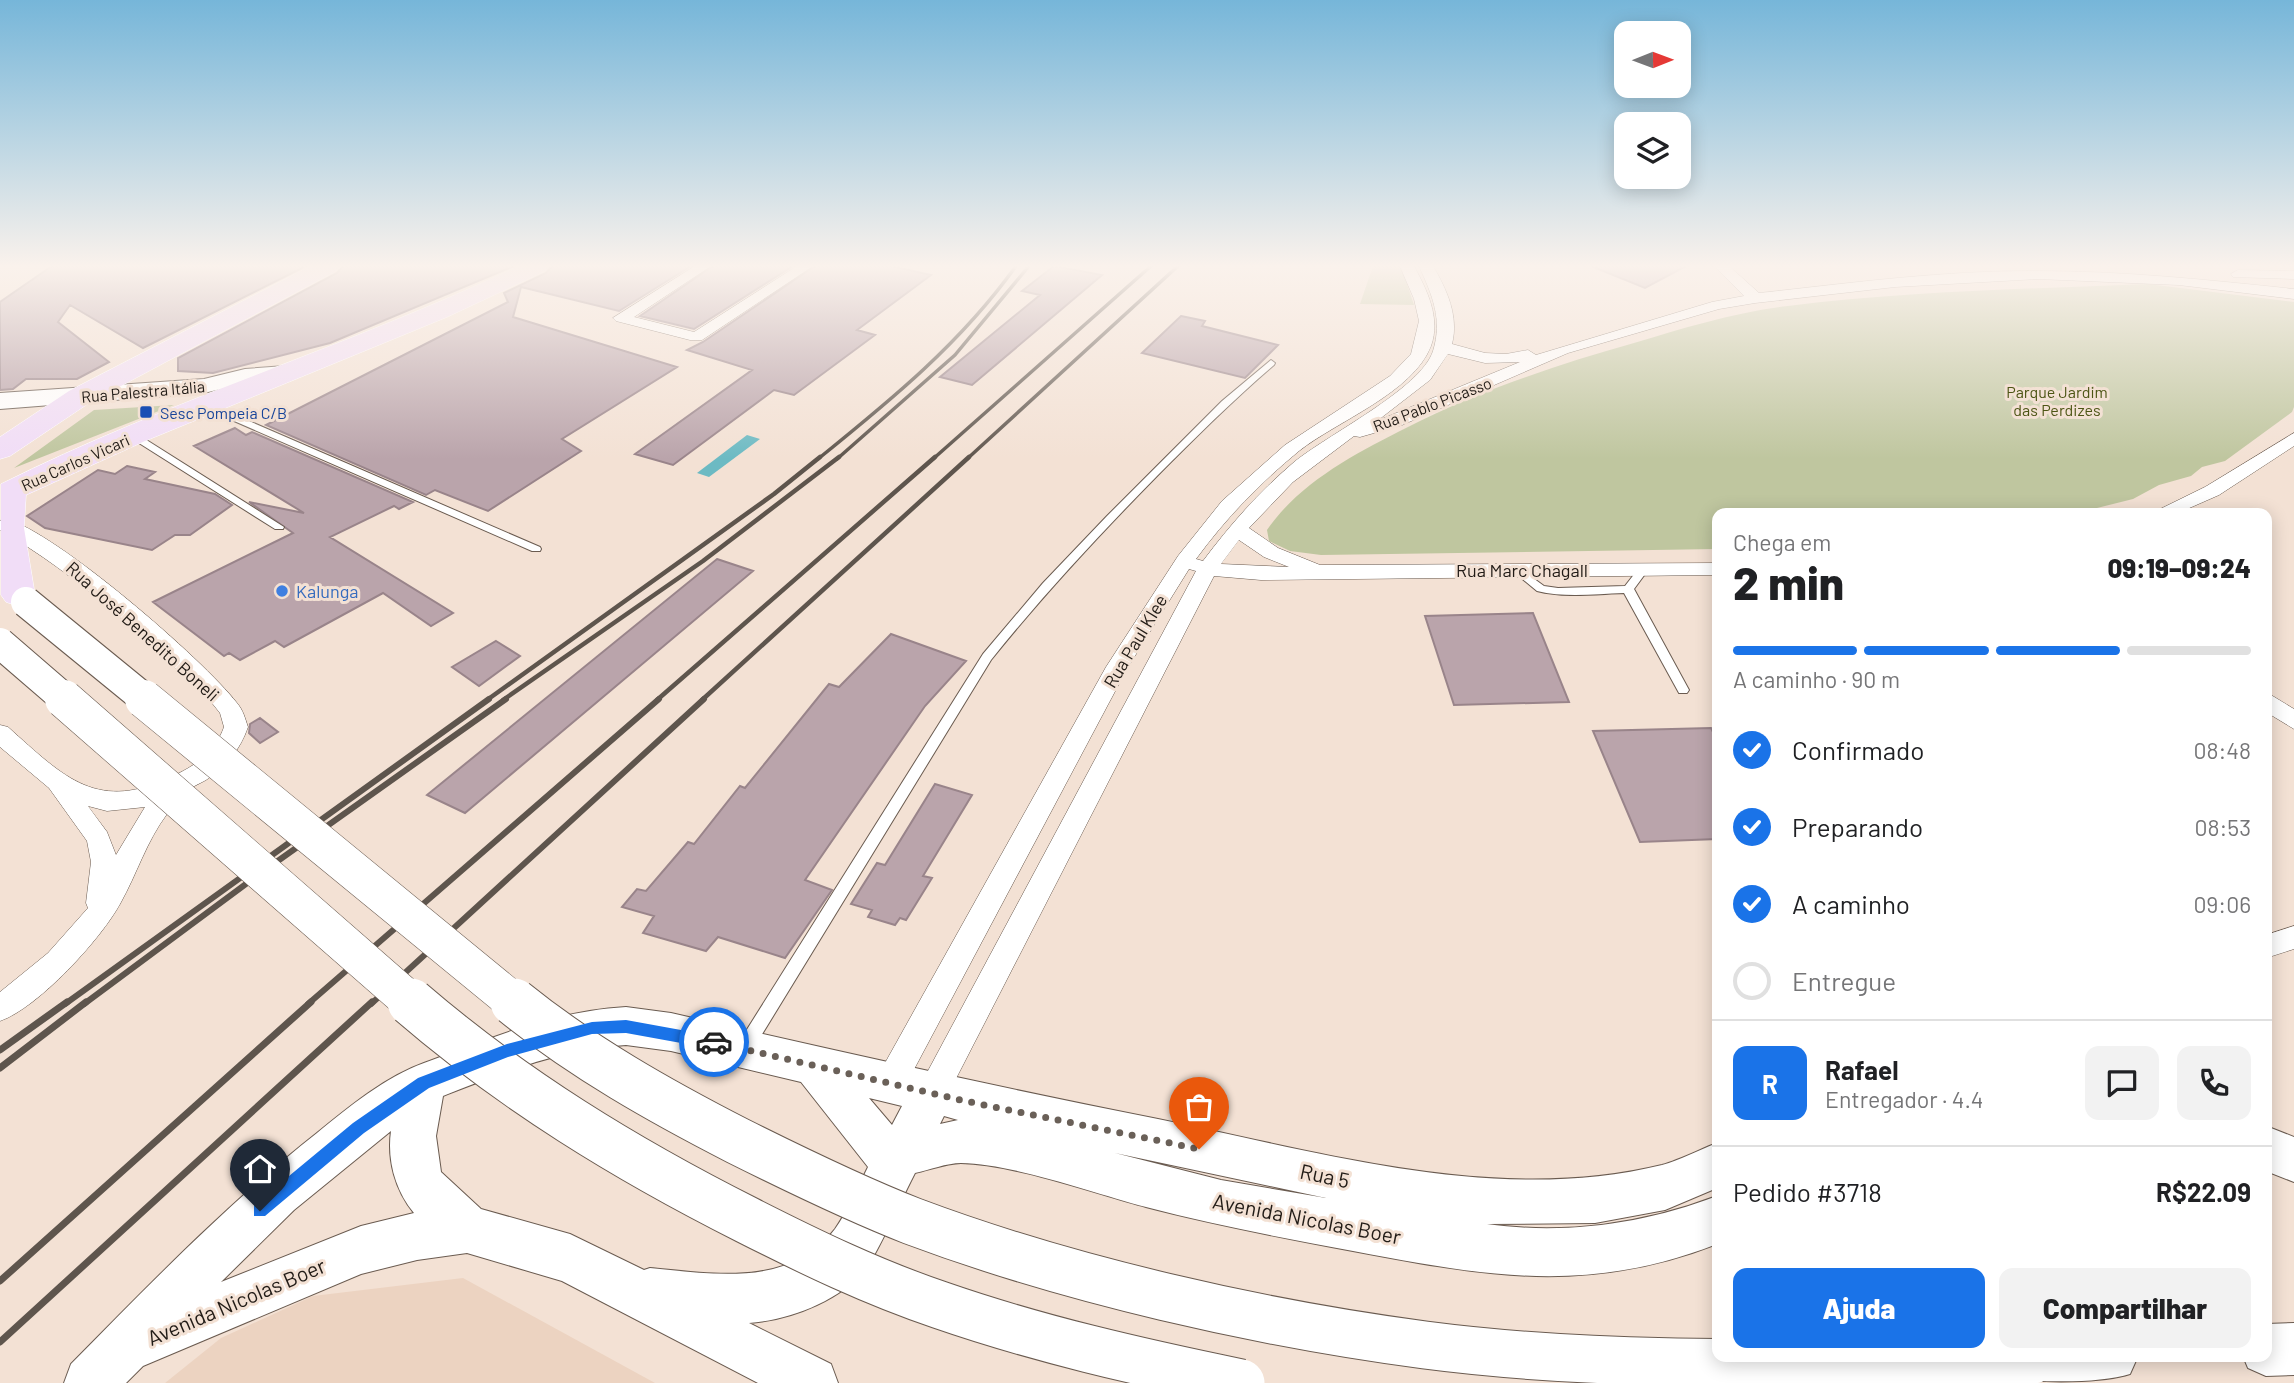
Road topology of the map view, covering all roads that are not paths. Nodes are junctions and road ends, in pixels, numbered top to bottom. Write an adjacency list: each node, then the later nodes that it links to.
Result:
1 (204, 331): 12 (main road)
2 (393, 331): 11 (main road, Rua Carlos Vicari)
3 (671, 331): 4 (street)
4 (706, 331)
5 (1428, 331): 24 (street, Rua Paul Klee)
6 (1447, 331): 8 (street, Rua Paul Klee)
7 (1626, 331): 9 (street, Rua Pablo Picasso)
8 (1443, 346): 9 (street, Rua Pablo Picasso); 16 (street, Rua Paul Klee)
9 (1562, 349): 16 (street, Rua Pablo Picasso)
10 (1271, 363): 43 (lane)
11 (285, 373): 12 (main road, Rua Palestra Itália); 14 (main road, Rua Carlos Vicari)
12 (79, 397): 13 (main road, Rua Palestra Itália); 18 (main road)
13 (0, 401)
14 (205, 405): 15 (main road, Rua Carlos Vicari); 23 (lane)
15 (134, 436): 19 (main road, Rua Carlos Vicari); 21 (lane)
16 (1339, 438): 22 (street, Rua Paul Klee)
17 (2294, 438): 20 (street)
18 (0, 450)
19 (6, 504): 31 (main road); 38 (street, Rua José Benedito Boneli)
20 (2173, 508)
21 (279, 527)
22 (1237, 528): 25 (street, Rua Paul Klee); 29 (street, Rua Marc Chagall)
23 (536, 549)
24 (1185, 562): 25 (street, Rua Marc Chagall); 46 (street, Rua Paul Klee)
25 (1208, 568): 29 (street, Rua Marc Chagall); 46 (street, Rua Paul Klee)
26 (1712, 569): 28 (street, Rua Marc Chagall)
27 (1518, 570): 28 (street, Rua Marc Chagall); 29 (street, Rua Marc Chagall); 30 (lane)
28 (1643, 570): 30 (lane)
29 (1328, 571)
30 (1628, 589): 33 (lane)
31 (15, 593): 57 (main road, bridge)
32 (0, 643): 60 (main road, bridge)
33 (1683, 690)
34 (2272, 704): 35 (street)
35 (2294, 721)
36 (0, 733): 37 (street, Rua José Benedito Boneli)
37 (61, 787): 38 (street, Rua José Benedito Boneli); 39 (street)
38 (175, 788): 39 (street)
39 (96, 920): 42 (street)
40 (2294, 937): 41 (street)
41 (2272, 945)
42 (0, 1009)
43 (743, 1050): 44 (main road, Avenida Nicolas Boer); 45 (main road, Avenida Nicolas Boer)
44 (815, 1066): 46 (main road, Avenida Nicolas Boer); 48 (main road)
45 (424, 1083): 52 (main road); 54 (main road, Avenida Nicolas Boer)
46 (912, 1087): 48 (main road); 50 (main road, Rua 5)
47 (2272, 1151): 49 (main road)
48 (898, 1159): 51 (main road, Avenida Nicolas Boer); 53 (main road)
49 (2294, 1160)
50 (1712, 1168)
51 (1712, 1222)
52 (467, 1229): 53 (main road, Avenida Nicolas Boer); 54 (main road, Avenida Nicolas Boer)
53 (631, 1290): 59 (main road, Avenida Nicolas Boer)
54 (127, 1347): 58 (main road)
55 (2294, 1349): 56 (main road)
56 (2272, 1350)
57 (1712, 1360)
58 (90, 1383)
59 (812, 1383)
60 (1241, 1383)

